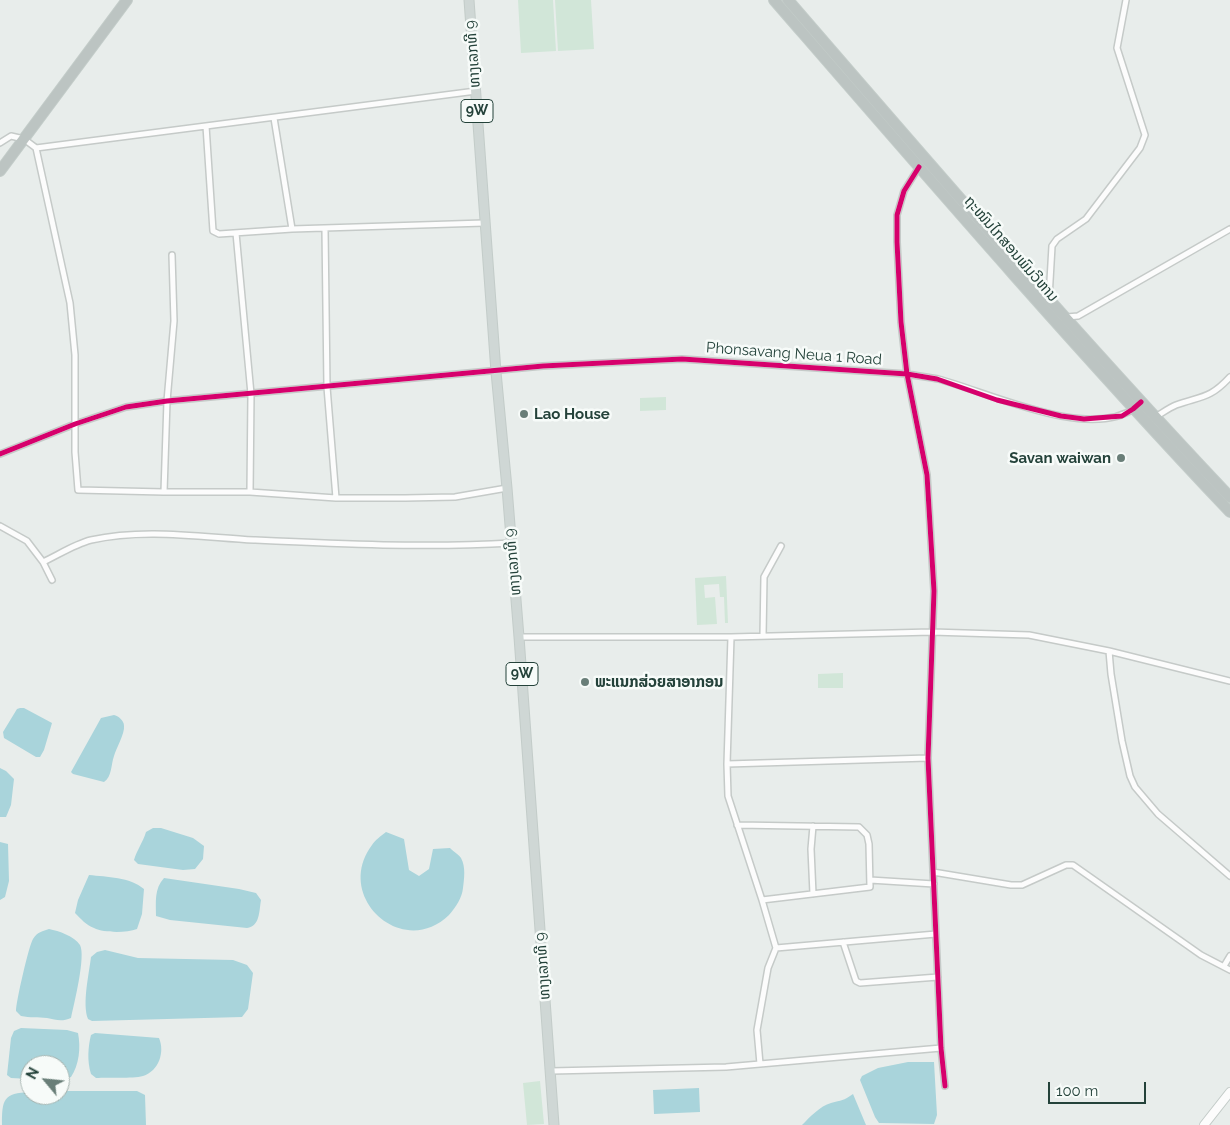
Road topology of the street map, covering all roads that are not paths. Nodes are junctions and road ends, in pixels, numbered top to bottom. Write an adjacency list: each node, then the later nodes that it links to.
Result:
1 (127, 0): 9 (highway)
2 (469, 0): 6 (main road, ທາງເລກທີ 9 / 9W)
3 (774, 0): 12 (highway, ຖະໜົນໄກສອນພົມວິຫານ)
4 (788, 0): 20 (highway, ຖະໜົນໄກສອນພົມວິຫານ)
5 (1126, 0): 20 (street)
6 (476, 91): 7 (street); 14 (main road, ທາງເລກທີ 9 / 9W)
7 (274, 118): 8 (street); 16 (street)
8 (206, 126): 11 (street); 18 (street)
9 (24, 140): 10 (street); 11 (street); 13 (highway)
10 (0, 143)
11 (36, 148): 30 (street)
12 (919, 167): 23 (street); 28 (highway, ຖະໜົນໄກສອນພົມວິຫານ)
13 (0, 171)
14 (484, 223): 17 (street); 22 (main road, ທາງເລກທີ 9 / 9W)
15 (1230, 228): 21 (street)
16 (292, 229): 17 (street); 18 (street)
17 (325, 229): 25 (street)
18 (236, 233): 26 (street)
19 (172, 255): 27 (street)
20 (1049, 300): 21 (highway, ຖະໜົນໄກສອນພົມວິຫານ)
21 (1065, 318): 28 (highway, ຖະໜົນໄກສອນພົມວິຫານ)
22 (496, 372): 23 (street, Phonsavang Neua 1 Road); 25 (street, Phonsavang Neua 1 Road); 32 (main road, ທາງເລກທີ 9 / 9W)
23 (907, 374): 28 (street, Phonsavang Neua 1 Road); 43 (street)
24 (1230, 377): 29 (street)
25 (327, 388): 26 (street, Phonsavang Neua 1 Road); 36 (street)
26 (251, 394): 27 (street, Phonsavang Neua 1 Road); 34 (street)
27 (167, 401): 30 (street, Phonsavang Neua 1 Road); 33 (street)
28 (1137, 405): 29 (highway, ຖະໜົນໄກສອນພົມວິຫານ); 37 (highway, ຖະໜົນໄກສອນພົມວິຫານ)
29 (1155, 418): 35 (highway, ຖະໜົນໄກສອນພົມວິຫານ)
30 (75, 424): 31 (street, Phonsavang Neua 1 Road); 33 (street)
31 (0, 454)
32 (507, 488): 36 (street); 39 (main road, ທາງເລກທີ 9 / 9W)
33 (164, 492): 34 (street)
34 (250, 492): 36 (street)
35 (1230, 497)
36 (336, 498)
37 (1230, 512)
38 (0, 526): 41 (street)
39 (512, 543): 41 (street); 45 (main road, ທາງເລກທີ 9 / 9W)
40 (781, 546): 44 (street)
41 (43, 562): 42 (street)
42 (52, 580)
43 (932, 632): 44 (street); 47 (street); 49 (street)
44 (763, 636): 46 (street)
45 (519, 637): 46 (street); 68 (main road, ທາງເລກທີ 9 / 9W)
46 (730, 637): 50 (street)
47 (1109, 651): 48 (street); 54 (street)
48 (1230, 681)
49 (928, 758): 50 (street); 53 (street)
50 (728, 764): 51 (street)
51 (736, 825): 52 (street); 58 (street)
52 (813, 826): 55 (street); 57 (street)
53 (933, 872): 56 (street); 63 (street)
54 (1230, 876)
55 (870, 880): 56 (street); 57 (street)
56 (934, 884): 59 (street)
57 (813, 894): 58 (street)
58 (762, 900): 61 (street)
59 (936, 934): 60 (street); 65 (street)
60 (843, 942): 61 (street); 65 (street)
61 (776, 948): 67 (street)
62 (1230, 956): 63 (street)
63 (1224, 966): 64 (street)
64 (1230, 970)
65 (938, 977): 66 (street)
66 (941, 1048): 67 (street); 69 (street)
67 (760, 1064): 68 (street)
68 (551, 1070): 71 (main road, ທາງເລກທີ 9 / 9W)
69 (945, 1086)
70 (1230, 1092): 72 (street)
71 (554, 1125)
72 (1204, 1125)

